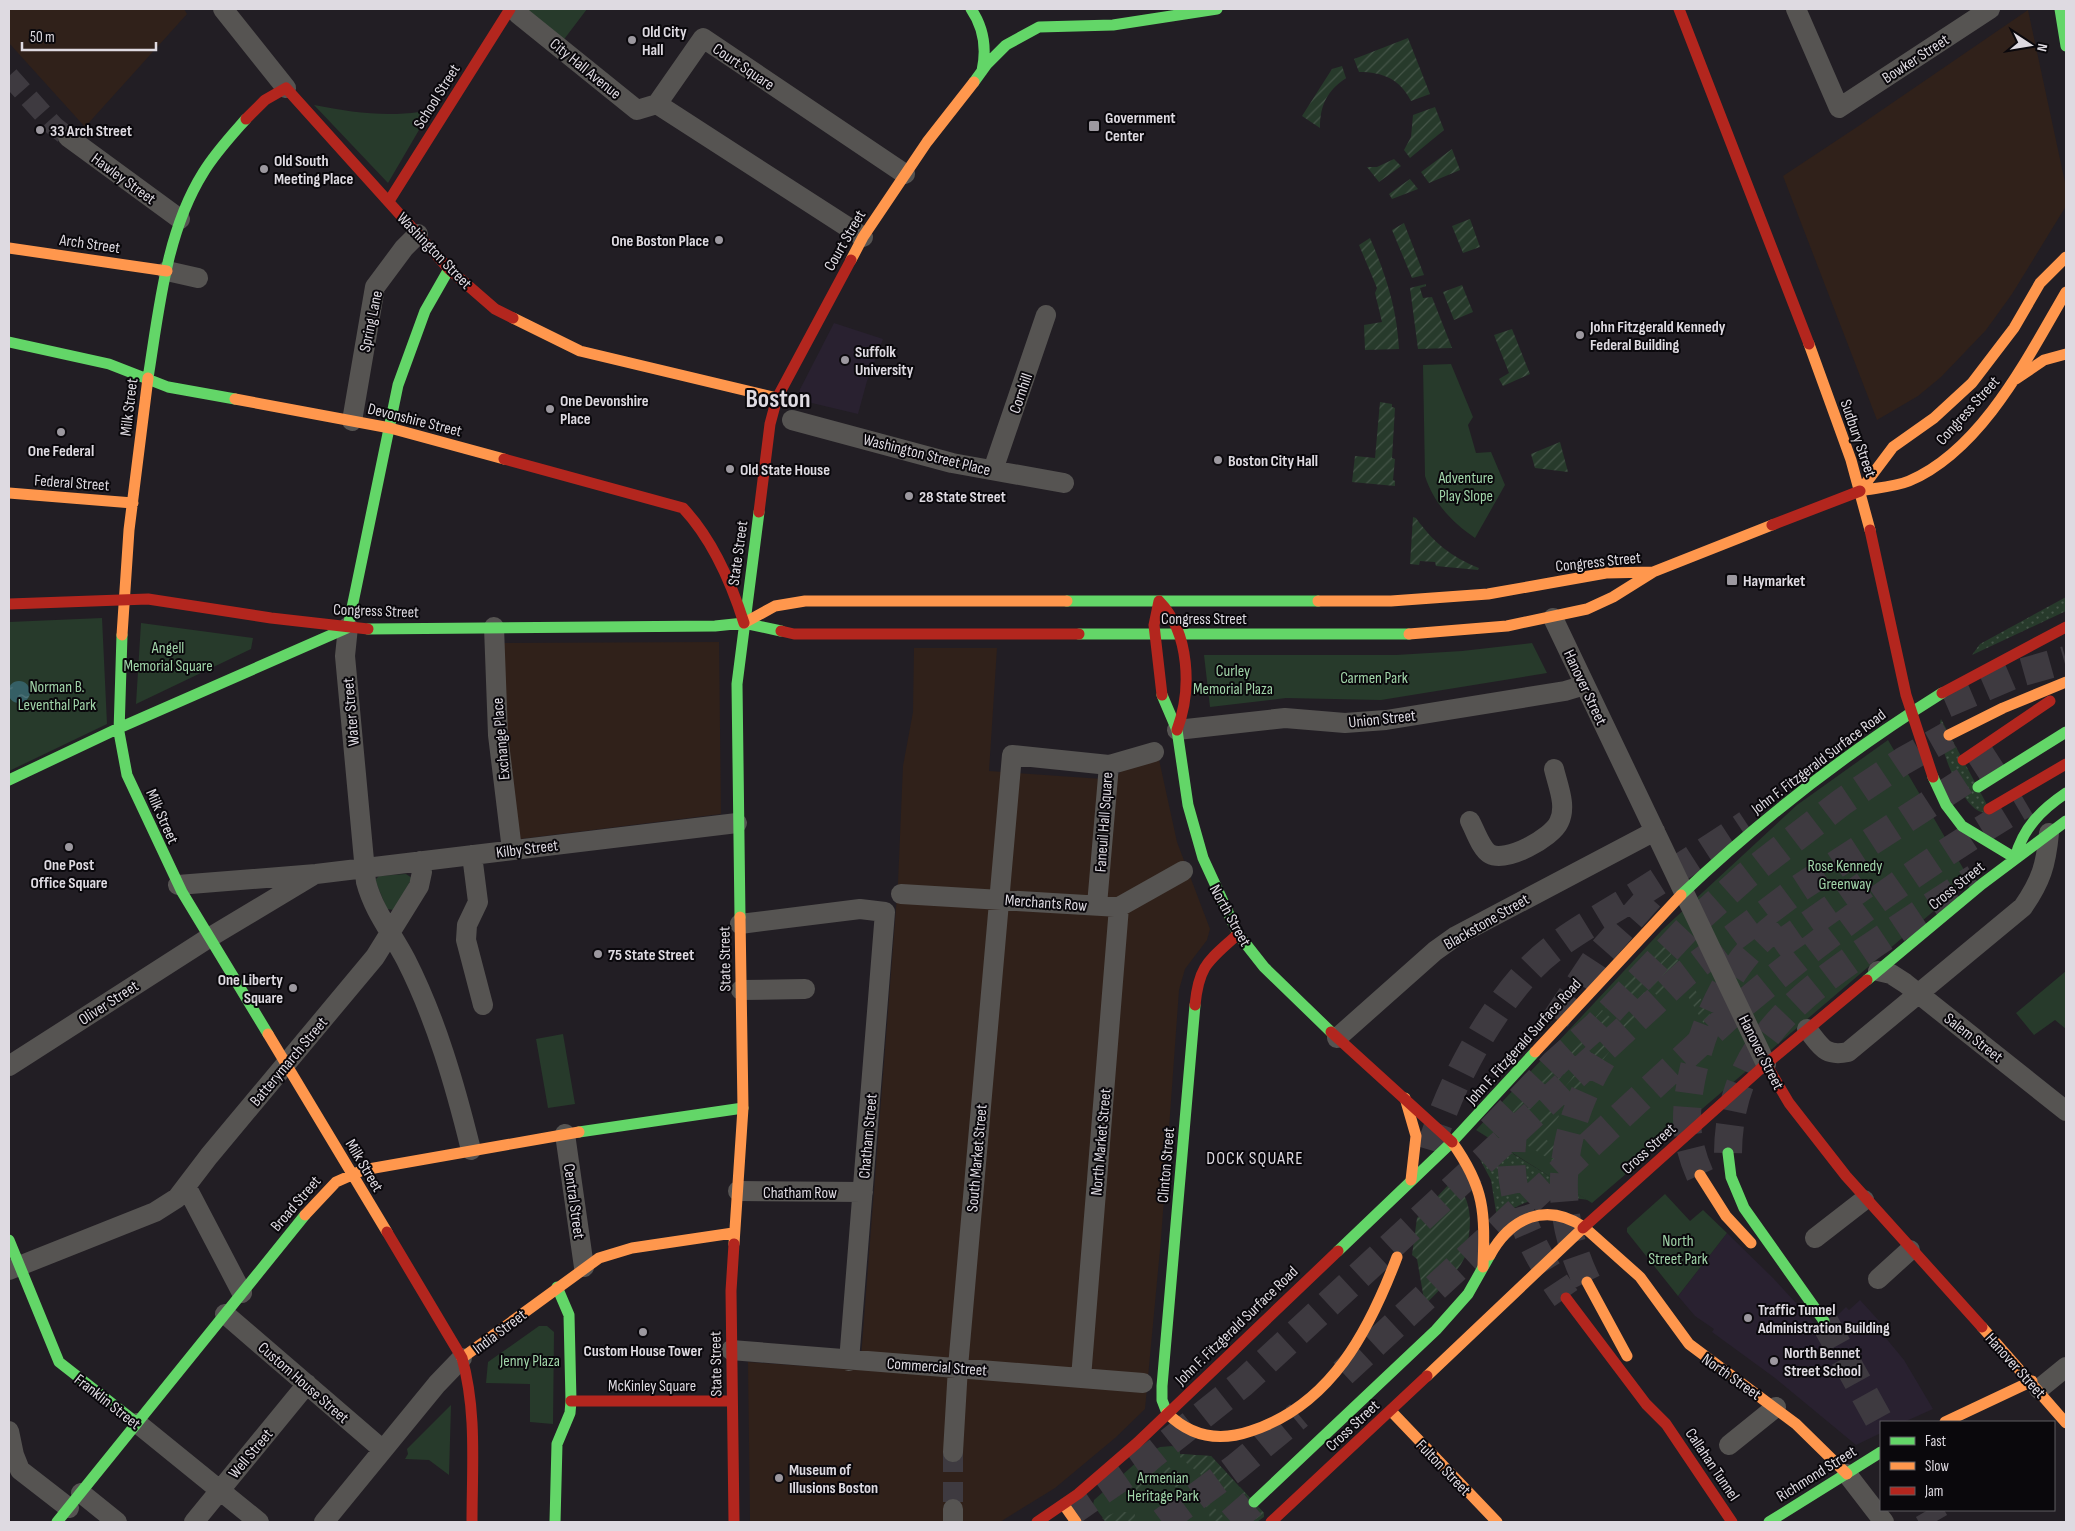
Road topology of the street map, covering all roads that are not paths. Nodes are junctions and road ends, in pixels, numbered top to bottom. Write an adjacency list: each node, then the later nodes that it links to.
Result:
1 (223, 9): 11 (street, Washington Street)
2 (971, 9): 10 (main road)
3 (1217, 9): 10 (main road, Court Street)
4 (1678, 9): 36 (main road, Sudbury Street)
5 (1796, 9): 6 (street, Bowker Street)
6 (1990, 9)
7 (2060, 9): 9 (main road)
8 (514, 11): 12 (street, City Hall Avenue); 15 (main road, School Street)
9 (2066, 46)
10 (982, 71): 14 (main road, Court Street)
11 (286, 88): 15 (main road, Washington Street); 16 (main road, Milk Street)
12 (657, 104): 14 (street, Court Square); 18 (street)
13 (68, 137): 16 (street, Hawley Street)
14 (905, 174): 18 (main road, Court Street)
15 (389, 201): 17 (main road, Washington Street)
16 (180, 219): 22 (main road, Milk Street)
17 (418, 234): 21 (main road, Washington Street); 32 (street, Spring Lane)
18 (862, 237): 30 (main road, Court Street)
19 (9, 248): 22 (main road, Arch Street)
20 (2066, 257): 36 (main road)
21 (449, 269): 30 (main road, Washington Street); 33 (main road, Water Street)
22 (167, 271): 23 (street); 28 (main road, Milk Street)
23 (198, 278)
24 (2066, 292): 29 (main road, Congress Street)
25 (1046, 314): 34 (street, Cornhill)
26 (9, 342): 28 (main road, Devonshire Street)
27 (2066, 354): 29 (main road)
28 (148, 379): 32 (main road, Devonshire Street); 38 (main road, Milk Street)
29 (2016, 379): 36 (main road, Congress Street)
30 (777, 398): 44 (main road, State Street)
31 (792, 420): 34 (street, Washington Street Place)
32 (352, 421): 33 (main road, Devonshire Street)
33 (390, 428): 44 (main road, Devonshire Street); 45 (main road, Water Street)
34 (994, 470): 35 (street, Washington Street Place)
35 (1064, 483)
36 (1860, 491): 39 (main road, Congress Street); 53 (main road, Sudbury Street)
37 (9, 493): 38 (main road, Federal Street)
38 (133, 503): 40 (main road, Milk Street)
39 (1653, 572): 41 (main road, Congress Street); 43 (main road, Congress Street)
40 (123, 598): 42 (main road, Congress Street); 45 (main road, Congress Street); 54 (main road, Milk Street)
41 (1159, 601): 44 (main road, Congress Street); 48 (main road, North Street); 49 (main road, North Street)
42 (9, 604)
43 (1554, 618): 49 (main road, Congress Street); 51 (street, Hanover Street)
44 (744, 623): 46 (main road, Congress Street); 48 (main road, Congress Street); 69 (main road, State Street)
45 (348, 627): 46 (main road, Congress Street); 54 (main road); 77 (street, Water Street)
46 (494, 627): 72 (street, Exchange Place)
47 (2066, 627): 53 (main road, John F. Fitzgerald Surface Road)
48 (1155, 634): 49 (main road, Congress Street); 55 (main road, North Street)
49 (1180, 634): 55 (main road, North Street)
50 (2066, 682): 57 (main road)
51 (1586, 685): 55 (street, Union Street); 70 (street, Hanover Street)
52 (2066, 691): 59 (main road)
53 (1911, 712): 74 (main road, Sudbury Street); 81 (main road, John F. Fitzgerald Surface Road)
54 (119, 728): 63 (main road); 80 (main road, Milk Street)
55 (1177, 730): 88 (main road, North Street)
56 (2066, 732): 64 (main road)
57 (1949, 735)
58 (1154, 752): 61 (street)
59 (1963, 760)
60 (2066, 764): 66 (main road)
61 (1109, 765): 76 (street, Faneuil Hall Square); 84 (street, Faneuil Hall Square)
62 (1554, 769): 67 (street)
63 (9, 780)
64 (1978, 787)
65 (2066, 793): 74 (main road)
66 (1989, 809)
67 (1470, 821)
68 (2066, 821): 71 (main road, Cross Street)
69 (737, 823): 72 (street, Kilby Street); 86 (main road, State Street)
70 (1655, 831): 81 (street, Hanover Street); 96 (street, Blackstone Street)
71 (2049, 833): 74 (main road, Cross Street); 93 (street)
72 (512, 850): 73 (street, Kilby Street)
73 (472, 855): 75 (street, Kilby Street); 94 (street)
74 (2015, 858): 90 (main road, Cross Street)
75 (420, 861): 77 (street, Kilby Street); 87 (street, Batterymarch Street)
76 (1002, 865): 83 (street, South Market Street)
77 (364, 868): 79 (street, Kilby Street); 87 (street, Water Street)
78 (1183, 871): 85 (street)
79 (316, 874): 80 (street, Kilby Street); 89 (street, Kilby Street)
80 (178, 885): 89 (main road, Milk Street)
81 (1684, 891): 98 (street, Hanover Street); 104 (main road, John F. Fitzgerald Surface Road)
82 (901, 894): 83 (street, Merchants Row)
83 (999, 898): 84 (street, Merchants Row); 134 (street, South Market Street)
84 (1097, 905): 85 (street, Merchants Row)
85 (1119, 906): 136 (street, North Market Street)
86 (740, 924): 92 (main road, State Street); 112 (street, Chatham Street)
87 (390, 934): 97 (street, Batterymarch Street); 105 (street, Water Street)
88 (1238, 934): 96 (main road, North Street); 144 (main road, Clinton Street)
89 (207, 938): 97 (main road, Milk Street); 99 (street, Oliver Street)
90 (1878, 971): 93 (street, Salem Street); 95 (main road, Cross Street)
91 (805, 989): 92 (street)
92 (741, 990): 101 (main road, State Street)
93 (1919, 994): 95 (street); 102 (street, Salem Street)
94 (483, 1005)
95 (1807, 1029): 98 (main road, Cross Street)
96 (1336, 1038): 100 (main road, North Street)
97 (286, 1064): 107 (main road, Milk Street); 110 (street, Batterymarch Street)
98 (1766, 1064): 113 (main road, Hanover Street); 114 (main road, Cross Street)
99 (9, 1066)
100 (1405, 1098): 104 (main road, North Street); 109 (main road)
101 (743, 1108): 103 (main road, Broad Street); 111 (main road, State Street)
102 (2066, 1111)
103 (565, 1134): 105 (main road, Broad Street); 120 (street, Central Street)
104 (1452, 1142): 109 (main road, John F. Fitzgerald Surface Road); 122 (main road, North Street)
105 (471, 1150): 107 (main road, Broad Street)
106 (1728, 1153): 123 (main road)
107 (351, 1173): 127 (main road, Broad Street); 132 (main road, Milk Street)
108 (1700, 1175): 123 (main road)
109 (1411, 1180): 144 (main road, John F. Fitzgerald Surface Road)
110 (187, 1188): 121 (street, Batterymarch Street); 127 (street)
111 (738, 1192): 112 (street, Chatham Row); 115 (main road, State Street)
112 (863, 1192): 133 (street, Chatham Street)
113 (1864, 1200): 116 (street); 118 (main road, Hanover Street)
114 (1584, 1227): 122 (main road, North Street); 142 (main road, North Street); 143 (main road, Cross Street)
115 (733, 1233): 120 (main road, India Street); 131 (main road, State Street)
116 (1815, 1238)
117 (9, 1240): 121 (main road, Franklin Street)
118 (1910, 1250): 124 (street); 139 (main road, Hanover Street)
119 (1397, 1257): 144 (main road)
120 (584, 1267): 126 (main road, India Street)
121 (14, 1268): 146 (main road, Franklin Street)
122 (1483, 1268): 156 (main road, North Street)
123 (1791, 1276): 130 (main road)
124 (1878, 1279)
125 (1587, 1282): 148 (main road)
126 (557, 1287): 132 (main road, India Street); 140 (main road)
127 (242, 1293): 129 (main road, Broad Street)
128 (1566, 1298): 148 (main road)
129 (225, 1314): 137 (street, Custom House Street); 146 (main road, Broad Street)
130 (1824, 1321)
131 (731, 1350): 133 (street, Commercial Street); 141 (main road, State Street)
132 (462, 1358): 151 (street, India Street); 163 (main road, Milk Street)
133 (849, 1361): 134 (street, Commercial Street)
134 (958, 1367): 136 (street, Commercial Street); 152 (street, South Market Street)
135 (2066, 1367): 139 (street)
136 (1081, 1378): 138 (street, Commercial Street)
137 (307, 1384): 151 (street, Custom House Street); 155 (street, Well Street)
138 (1142, 1384)
139 (2035, 1385): 145 (main road); 147 (main road, Hanover Street)
140 (571, 1401): 141 (main road, McKinley Square); 164 (main road)
141 (732, 1401): 165 (main road, State Street)
142 (1776, 1407): 150 (street); 154 (main road, North Street)
143 (1391, 1411): 168 (main road, Cross Street); 169 (main road, Fulton Street)
144 (1167, 1413): 157 (main road, John F. Fitzgerald Surface Road)
145 (1947, 1421)
146 (137, 1423): 155 (street, Franklin Street); 158 (main road, Broad Street)
147 (2066, 1423)
148 (1666, 1424): 170 (main road, Callahan Tunnel)
149 (9, 1431): 158 (street)
150 (1729, 1445)
151 (384, 1450): 162 (street, India Street)
152 (953, 1452)
153 (1880, 1453): 154 (main road, Richmond Street)
154 (1847, 1474): 171 (main road, Richmond Street); 172 (street, North Street)
155 (218, 1491): 160 (street, Well Street); 161 (street, Franklin Street)
156 (1254, 1502)
157 (1064, 1505): 166 (main road, John F. Fitzgerald Surface Road); 167 (main road)
158 (69, 1508): 159 (street)
159 (117, 1522)
160 (194, 1522)
161 (259, 1522)
162 (324, 1522)
163 (472, 1522)
164 (555, 1522)
165 (734, 1522)
166 (1037, 1522)
167 (1076, 1522)
168 (1270, 1522)
169 (1497, 1522)
170 (1732, 1522)
171 (1769, 1522)
172 (1884, 1522)

